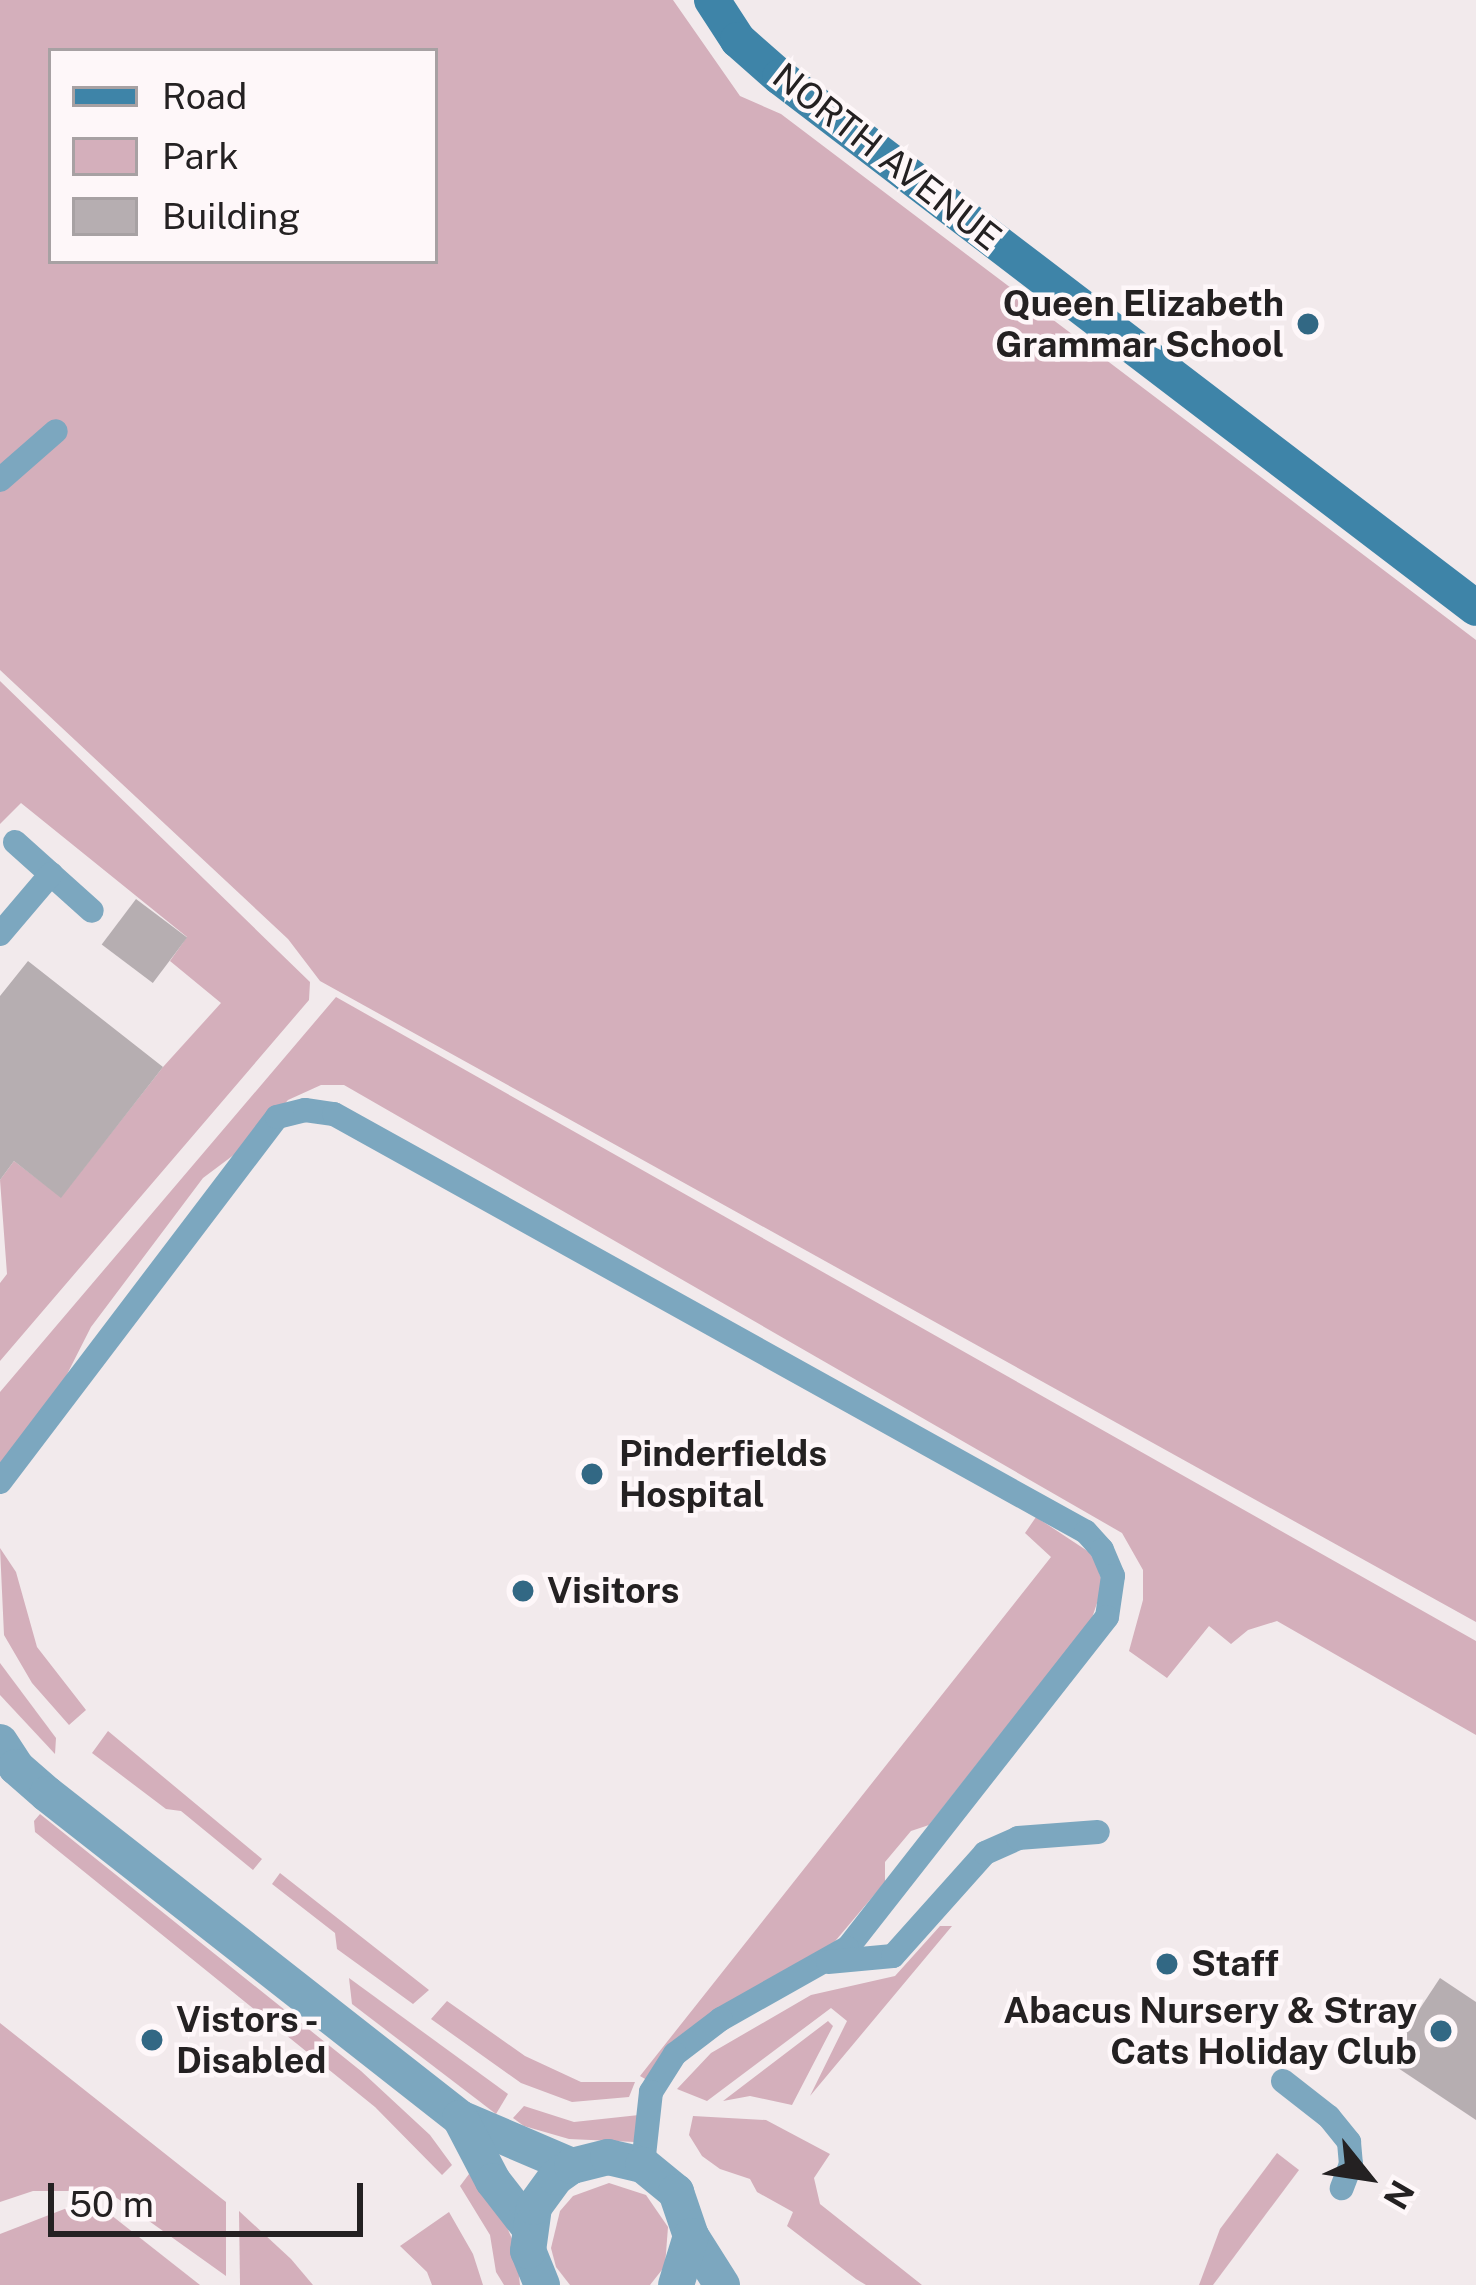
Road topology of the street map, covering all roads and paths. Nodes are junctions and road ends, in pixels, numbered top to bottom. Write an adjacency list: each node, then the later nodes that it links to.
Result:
1 (712, 0): 4 (street, NORTH AVENUE)
2 (56, 431): 3 (lane)
3 (0, 480)
4 (1476, 608)
5 (15, 842): 6 (lane)
6 (51, 874): 7 (lane); 8 (lane)
7 (92, 911)
8 (0, 934)
9 (0, 1482): 12 (lane)
10 (5, 1757): 14 (street)
11 (1098, 1832): 12 (lane)
12 (826, 1962): 15 (lane)
13 (1283, 2081): 17 (lane)
14 (460, 2118): 16 (street); 18 (street)
15 (644, 2165): 16 (street); 19 (street)
16 (572, 2166): 18 (street)
17 (1342, 2188)
18 (528, 2226): 20 (street)
19 (691, 2236): 21 (street); 22 (street)
20 (538, 2282)
21 (676, 2285)
22 (722, 2285)

